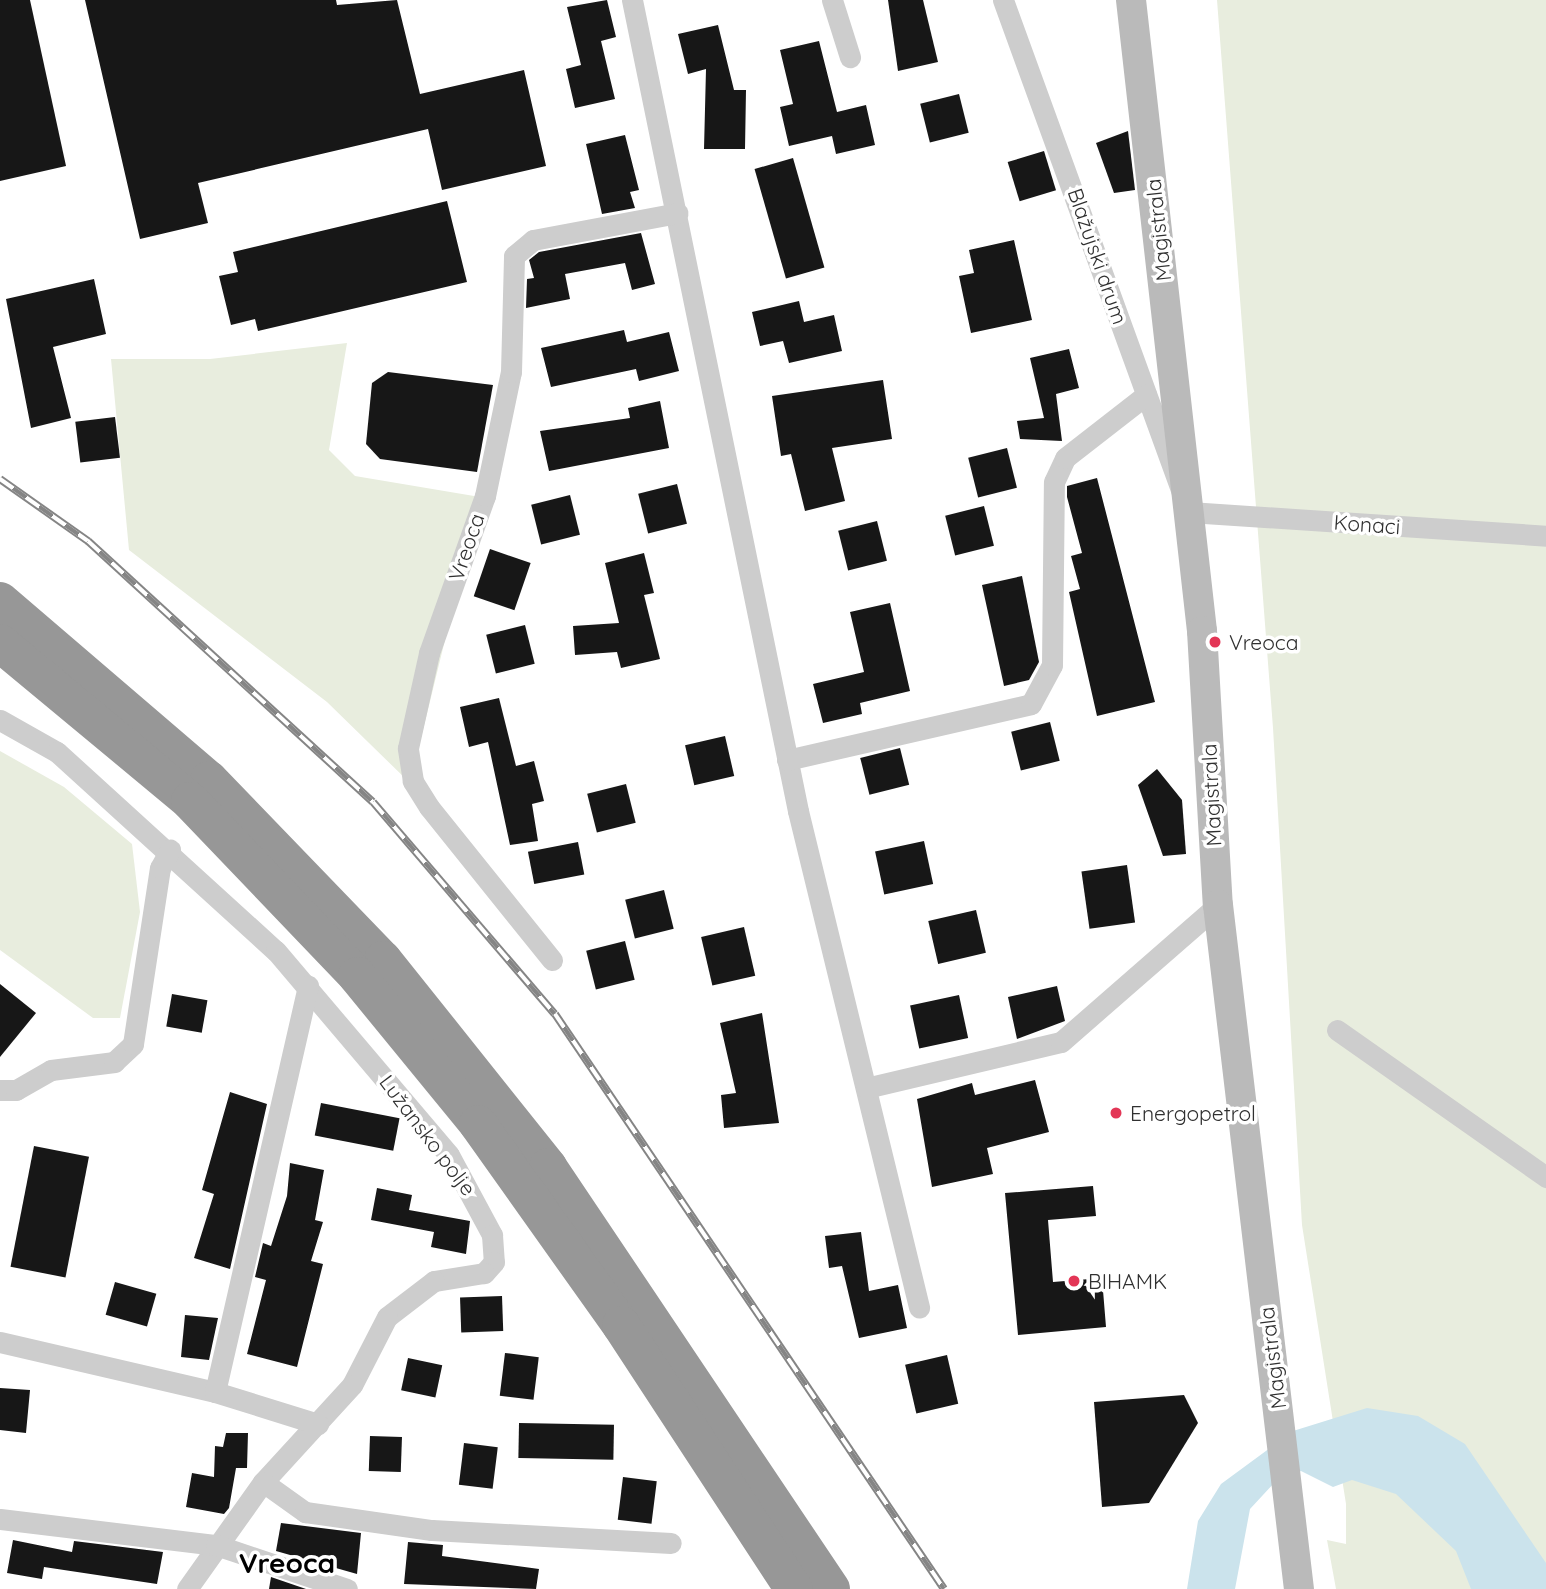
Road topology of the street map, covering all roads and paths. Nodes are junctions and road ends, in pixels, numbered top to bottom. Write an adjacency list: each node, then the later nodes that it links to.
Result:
1 (632, 0): 6 (street)
2 (832, 0): 5 (street)
3 (1003, 0): 7 (street, Blažujski drum)
4 (1131, 0): 8 (main road, Magistrala)
5 (850, 57)
6 (677, 213): 13 (street); 16 (street, Vreoca)
7 (1146, 395): 8 (street, Blažujski drum); 13 (street)
8 (1189, 512): 9 (street, Konaci); 15 (main road, Magistrala)
9 (1546, 536)
10 (0, 601): 33 (highway)
11 (0, 643): 32 (highway)
12 (0, 720): 14 (street, Lužansko polje)
13 (787, 760): 19 (street)
14 (170, 850): 17 (street, Lužansko polje); 20 (street)
15 (1218, 905): 19 (street); 34 (main road, Magistrala)
16 (552, 960)
17 (308, 986): 24 (street); 25 (street, Lužansko polje)
18 (1337, 1030): 21 (street)
19 (866, 1088): 22 (street)
20 (0, 1090)
21 (1546, 1177)
22 (919, 1307)
23 (0, 1342): 24 (street)
24 (215, 1392): 25 (street)
25 (318, 1424): 26 (street, Lužansko polje)
26 (263, 1482): 28 (street); 29 (street, Lužansko polje)
27 (0, 1519): 29 (street)
28 (671, 1543)
29 (216, 1545): 30 (street, Lužansko polje); 31 (street)
30 (187, 1589)
31 (346, 1589)
32 (794, 1589)
33 (831, 1589)
34 (1299, 1589)

